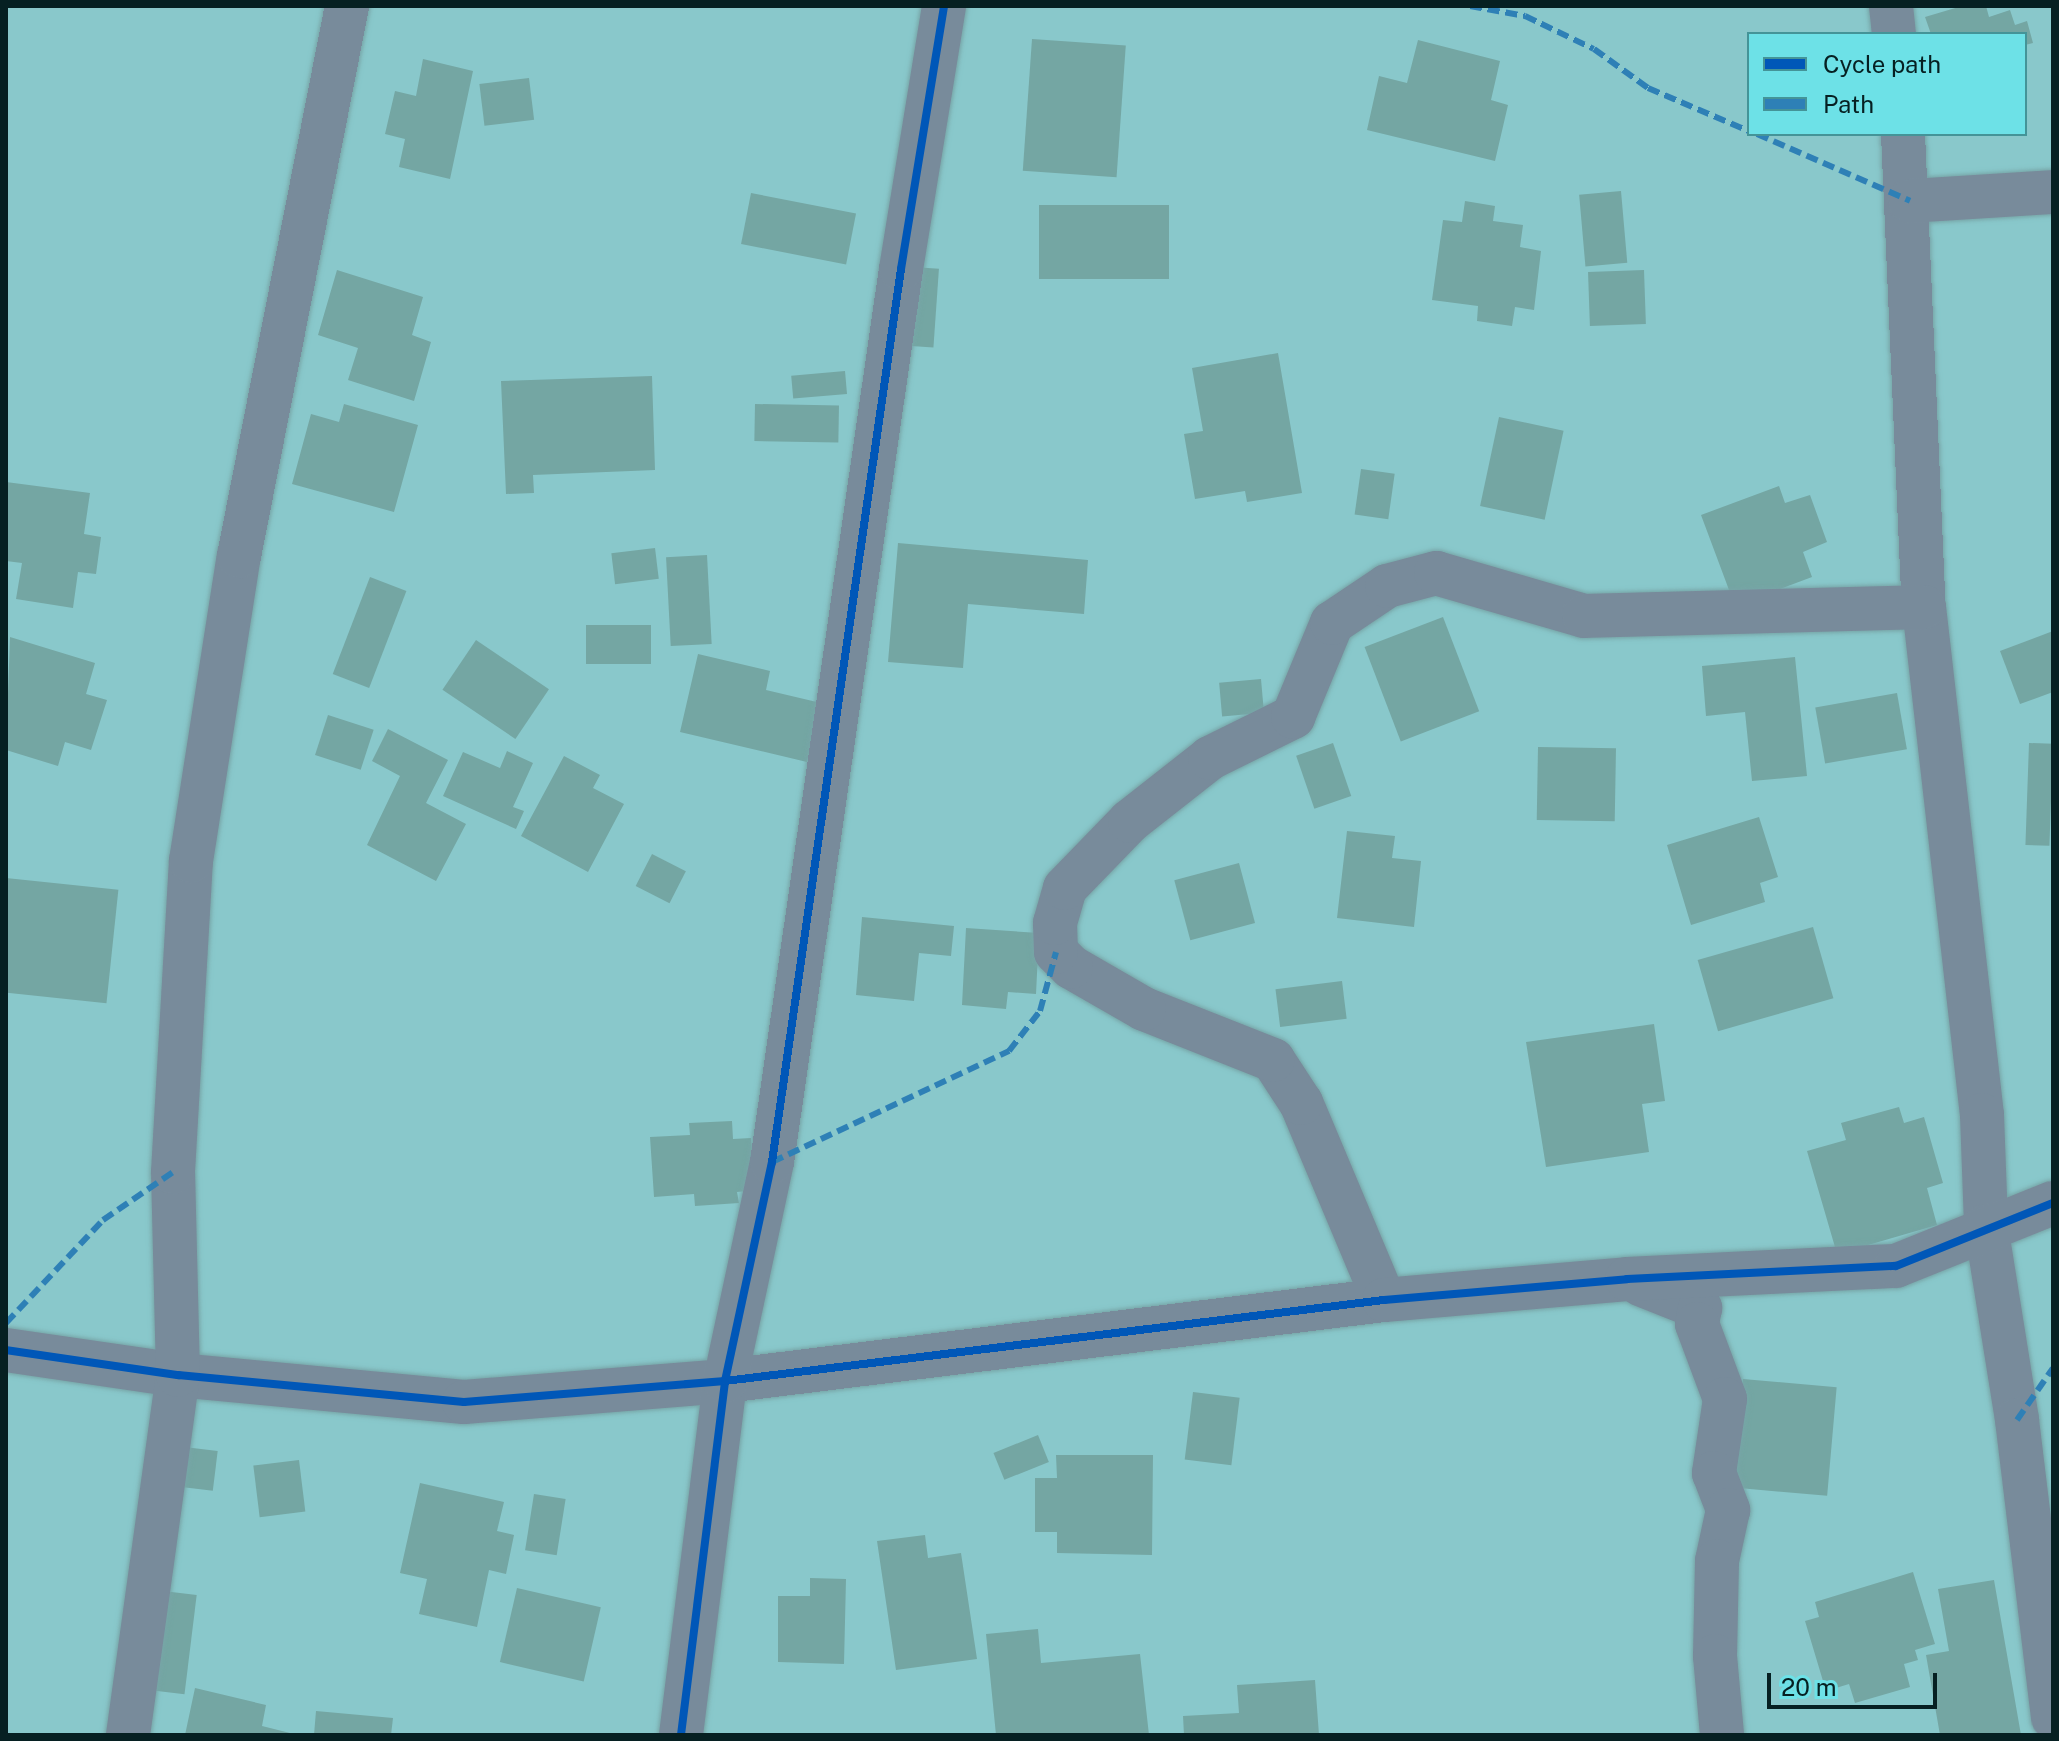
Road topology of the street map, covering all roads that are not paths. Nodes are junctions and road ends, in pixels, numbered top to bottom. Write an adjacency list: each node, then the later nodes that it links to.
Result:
1 (347, 6): 14 (street)
2 (944, 6): 15 (street)
3 (1891, 6): 4 (street)
4 (1894, 32)
5 (1903, 136): 7 (street)
6 (2053, 192): 7 (street)
7 (1910, 201): 8 (street)
8 (1924, 607): 10 (street); 12 (street)
9 (2053, 1203): 10 (street)
10 (1986, 1226): 11 (street); 16 (street)
11 (1627, 1279): 12 (street); 19 (street)
12 (1384, 1300): 15 (street)
13 (6, 1350): 14 (street)
14 (178, 1375): 15 (street); 17 (street)
15 (725, 1381): 18 (street)
16 (2053, 1718)
17 (128, 1735)
18 (681, 1735)
19 (1722, 1735)

